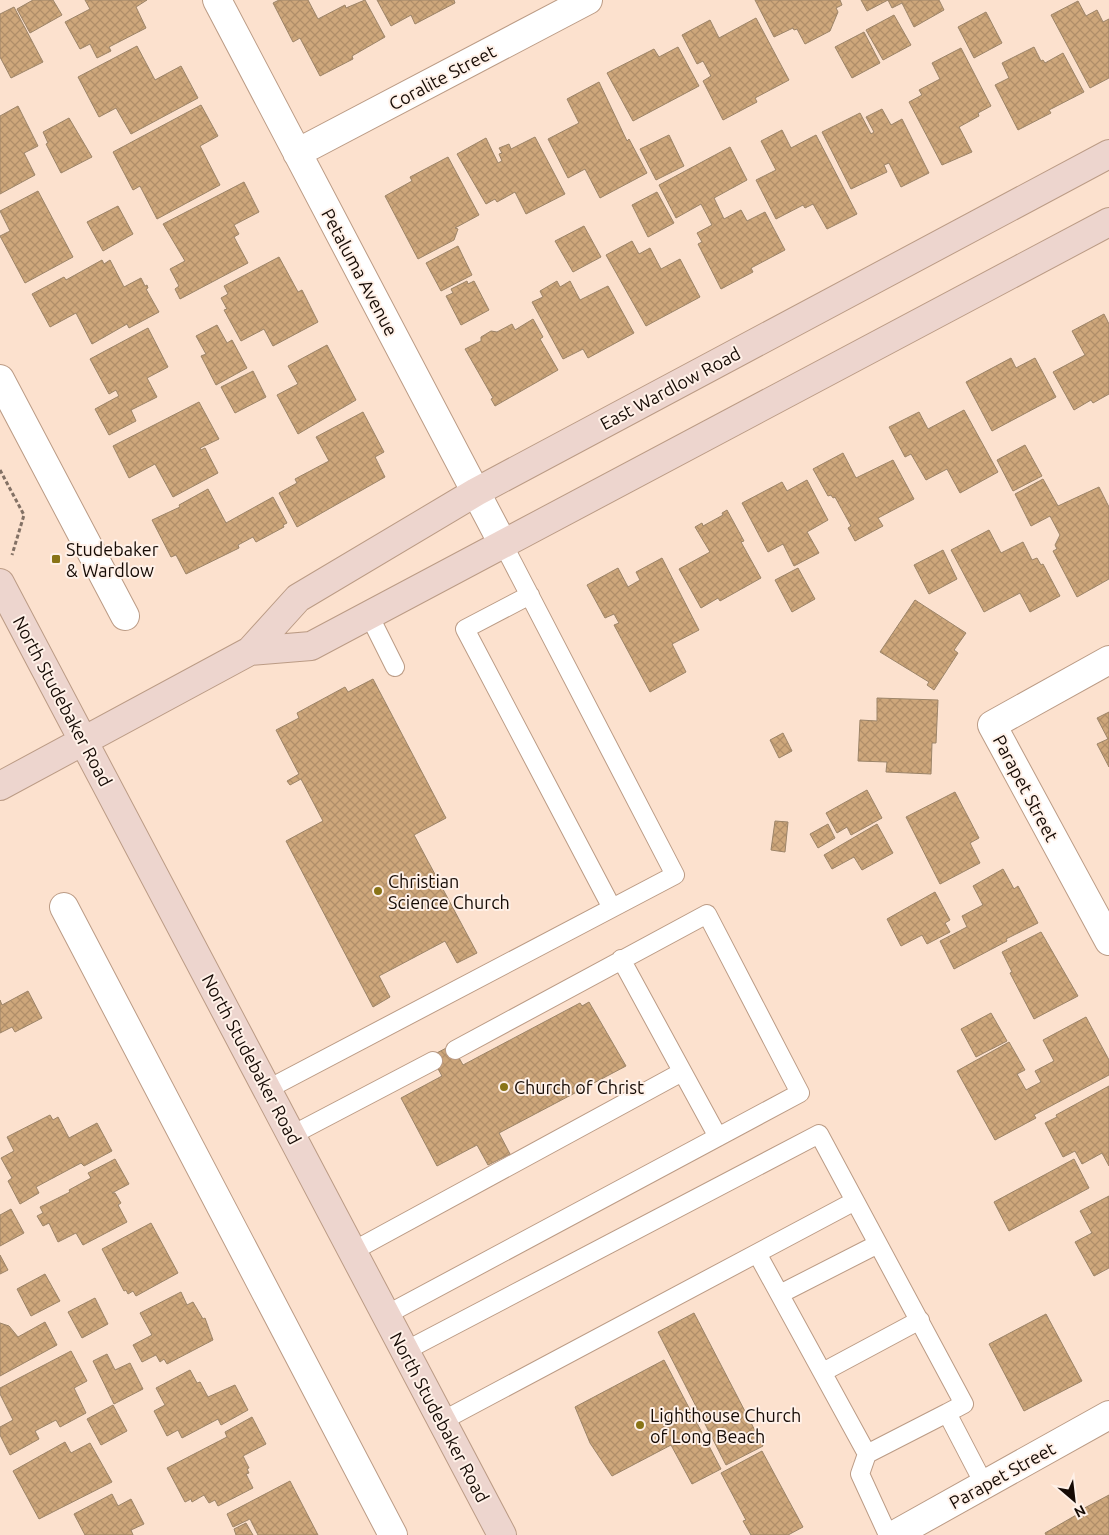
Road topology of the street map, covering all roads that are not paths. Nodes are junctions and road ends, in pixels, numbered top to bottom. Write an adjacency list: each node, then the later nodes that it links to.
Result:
1 (217, 0): 3 (street, Petaluma Avenue)
2 (588, 0): 3 (street, Coralite Street)
3 (297, 153): 7 (street, Petaluma Avenue)
4 (1109, 154): 7 (main road, East Wardlow Road)
5 (1109, 222): 8 (main road, East Wardlow Road)
6 (0, 379): 12 (street)
7 (476, 492): 8 (street, Petaluma Avenue); 13 (main road, East Wardlow Road)
8 (503, 544): 10 (lane); 11 (main road, East Wardlow Road)
9 (1, 585): 16 (main road, North Studebaker Road)
10 (530, 595): 19 (lane); 19 (lane)
11 (368, 615): 13 (main road, East Wardlow Road); 15 (lane)
12 (125, 616)
13 (250, 650): 16 (main road, East Wardlow Road)
14 (1109, 660): 20 (street, Parapet Street)
15 (395, 667)
16 (84, 741): 17 (main road, East Wardlow Road); 25 (main road, North Studebaker Road)
17 (0, 786)
18 (64, 907): 42 (street)
19 (612, 908): 25 (lane)
20 (1109, 941)
21 (621, 959): 22 (lane); 24 (lane); 27 (lane)
22 (455, 1050)
23 (433, 1061): 26 (lane)
24 (682, 1072): 27 (lane); 30 (lane)
25 (268, 1089): 26 (main road, North Studebaker Road)
26 (292, 1135): 30 (main road, North Studebaker Road)
27 (718, 1137): 33 (lane)
28 (855, 1201): 29 (lane); 31 (lane); 35 (lane)
29 (878, 1244): 32 (lane); 34 (lane)
30 (353, 1251): 33 (main road, North Studebaker Road)
31 (758, 1255): 32 (lane); 39 (lane)
32 (780, 1294): 36 (lane)
33 (386, 1315): 35 (main road, North Studebaker Road)
34 (920, 1320): 36 (lane); 37 (lane)
35 (405, 1351): 39 (main road, North Studebaker Road)
36 (823, 1372): 40 (lane)
37 (947, 1413): 40 (lane); 41 (lane)
38 (1109, 1415): 41 (street, Parapet Street)
39 (442, 1421): 43 (main road, North Studebaker Road)
40 (867, 1454): 44 (lane)
41 (985, 1486): 45 (street, Parapet Street)
42 (393, 1535)
43 (502, 1535)
44 (888, 1535)
45 (894, 1535)

